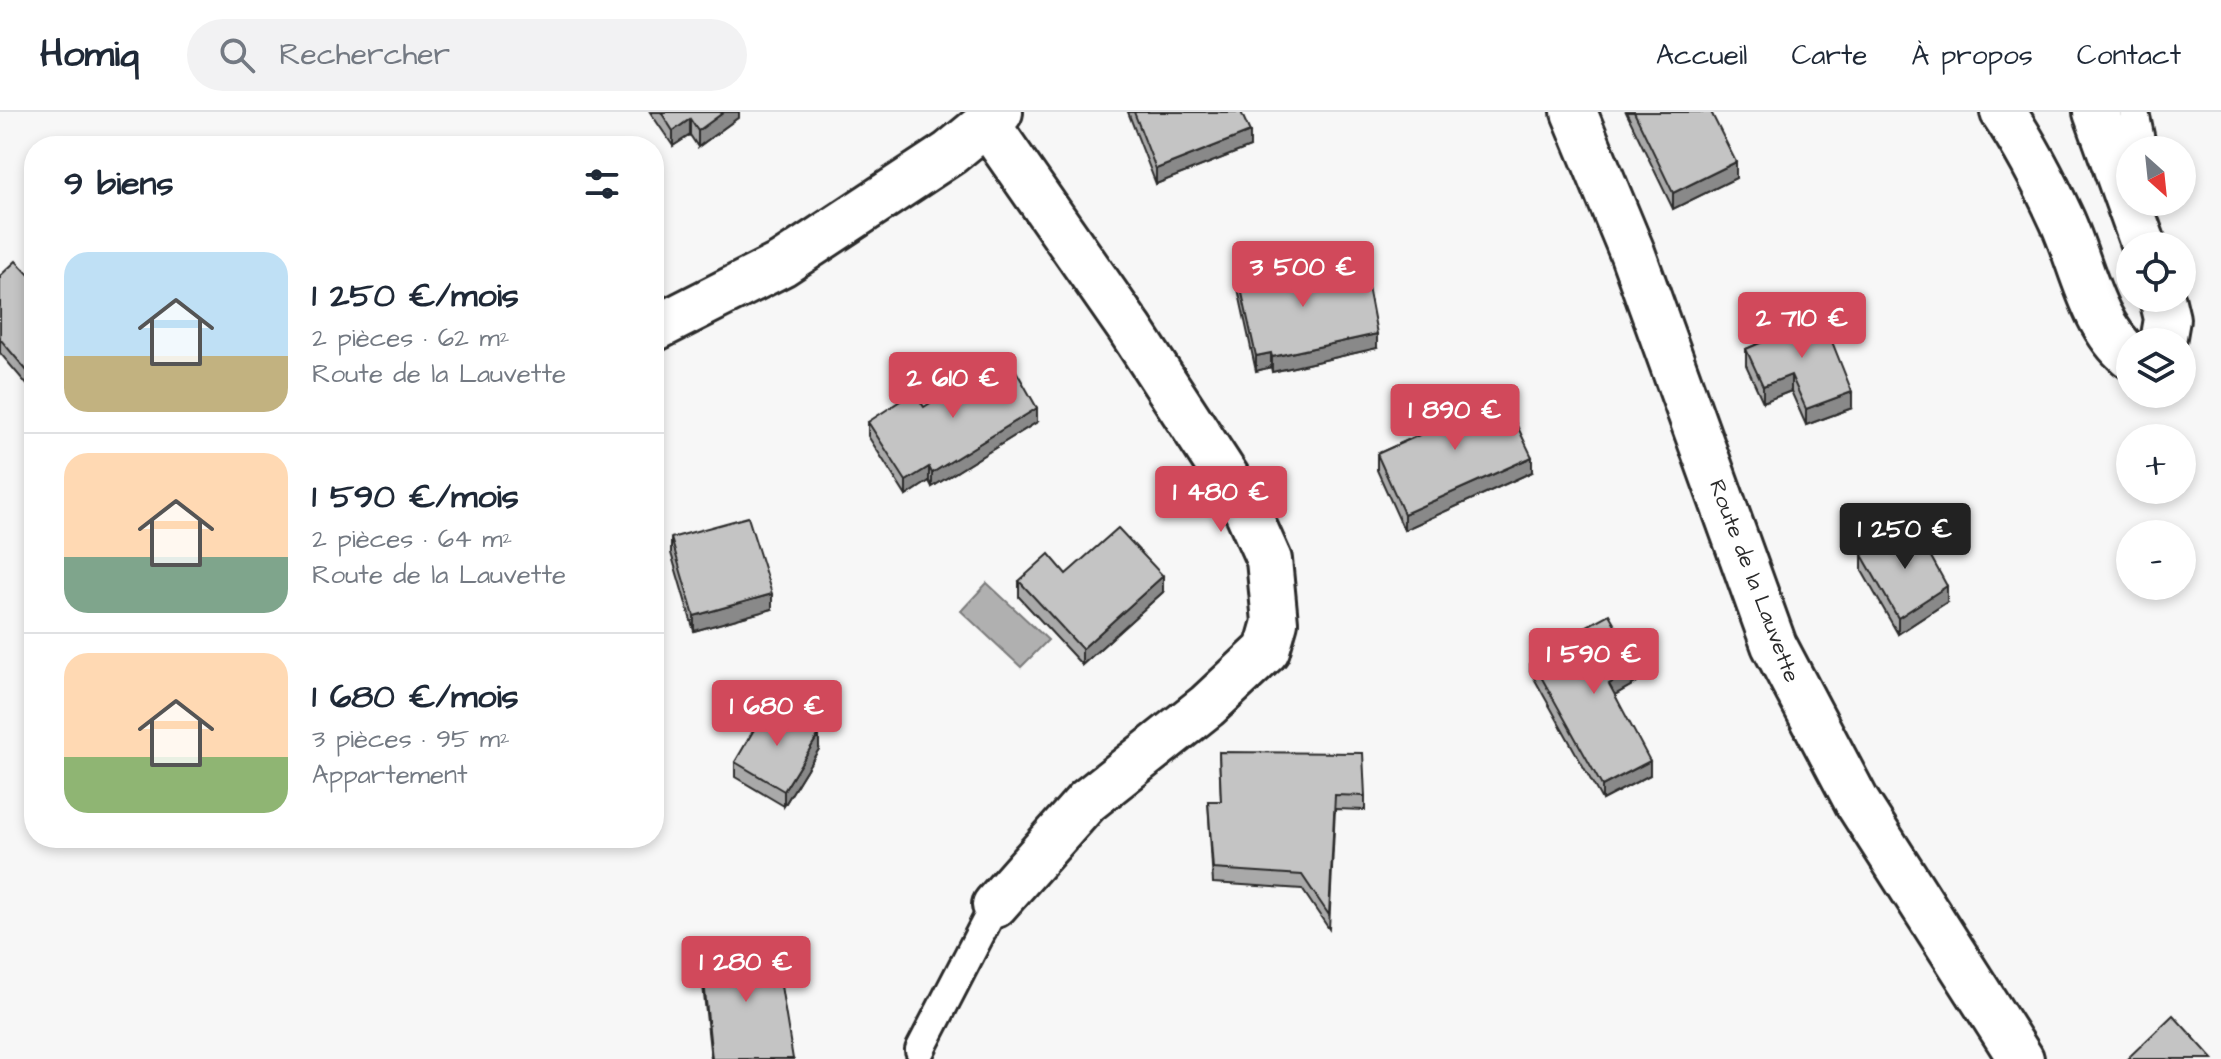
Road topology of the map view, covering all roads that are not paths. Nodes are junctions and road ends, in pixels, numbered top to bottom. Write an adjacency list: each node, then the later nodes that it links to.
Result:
1 (1574, 112): 12 (street, Route de la Lauvette)
2 (2003, 112): 9 (street)
3 (2096, 112): 7 (street)
4 (2134, 112): 6 (lane)
5 (994, 118): 8 (street); 10 (street)
6 (2139, 136)
7 (2142, 222)
8 (664, 324)
9 (2116, 343)
10 (995, 905): 11 (lane)
11 (920, 1050)
12 (2021, 1059)

